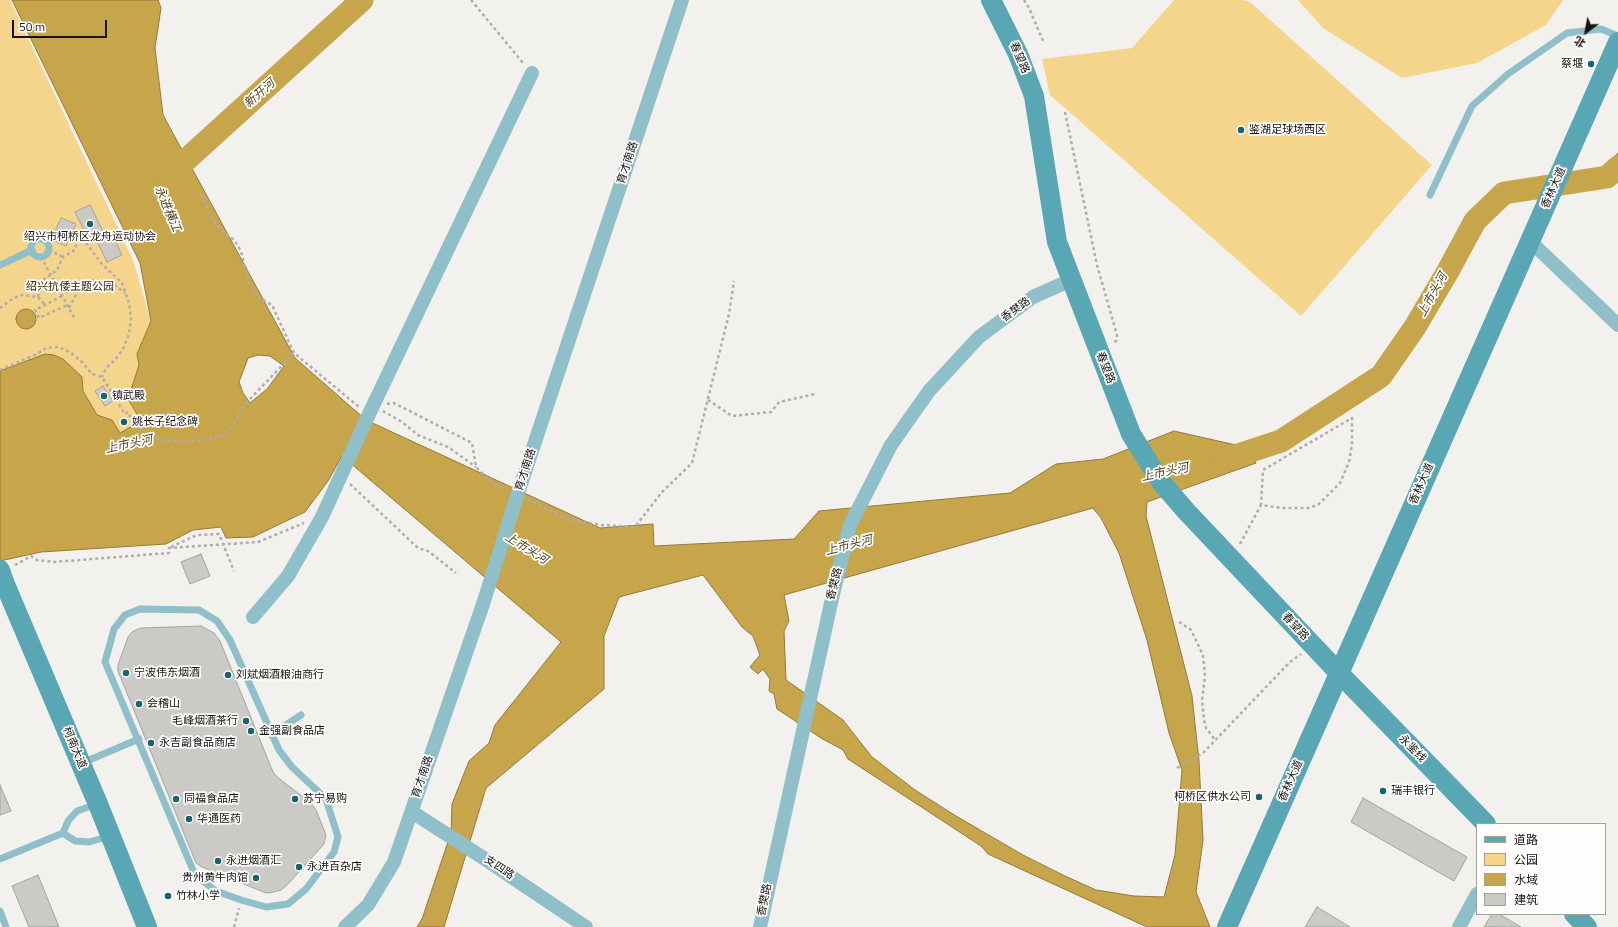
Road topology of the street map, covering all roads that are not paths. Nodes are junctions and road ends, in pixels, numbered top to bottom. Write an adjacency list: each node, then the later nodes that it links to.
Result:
1 (682, 0): 20 (street, 育才南路, bridge)
2 (992, 0): 10 (street, 春望路)
3 (1618, 36): 6 (lane)
4 (1618, 42): 7 (street, 香林大道)
5 (532, 73): 13 (street)
6 (1430, 195)
7 (1530, 242): 11 (street); 14 (street, 香林大道)
8 (32, 250): 8 (lane); 9 (lane)
9 (0, 265)
10 (1071, 280): 14 (street, 春望路); 32 (street, 香樊路)
11 (1618, 325)
12 (2, 576): 18 (street, 柯南大道)
13 (252, 617)
14 (1339, 673): 21 (street, 永鉴线); 33 (street, 香林大道)
15 (301, 715): 16 (lane)
16 (271, 735): 17 (lane); 17 (lane)
17 (139, 739): 18 (lane)
18 (80, 763): 19 (street, 柯南大道)
19 (98, 804): 22 (lane); 23 (street, 柯南大道)
20 (412, 812): 30 (street, 育才南路); 31 (street, 支四路)
21 (1485, 823)
22 (63, 833): 23 (lane); 24 (lane)
23 (111, 836): 29 (street, 柯南大道)
24 (0, 859)
25 (1476, 896): 34 (street)
26 (0, 910): 28 (lane)
27 (1575, 915): 35 (street)
28 (6, 927)
29 (147, 927)
30 (345, 927)
31 (586, 927)
32 (760, 927)
33 (1227, 927)
34 (1459, 927)
35 (1587, 927)

